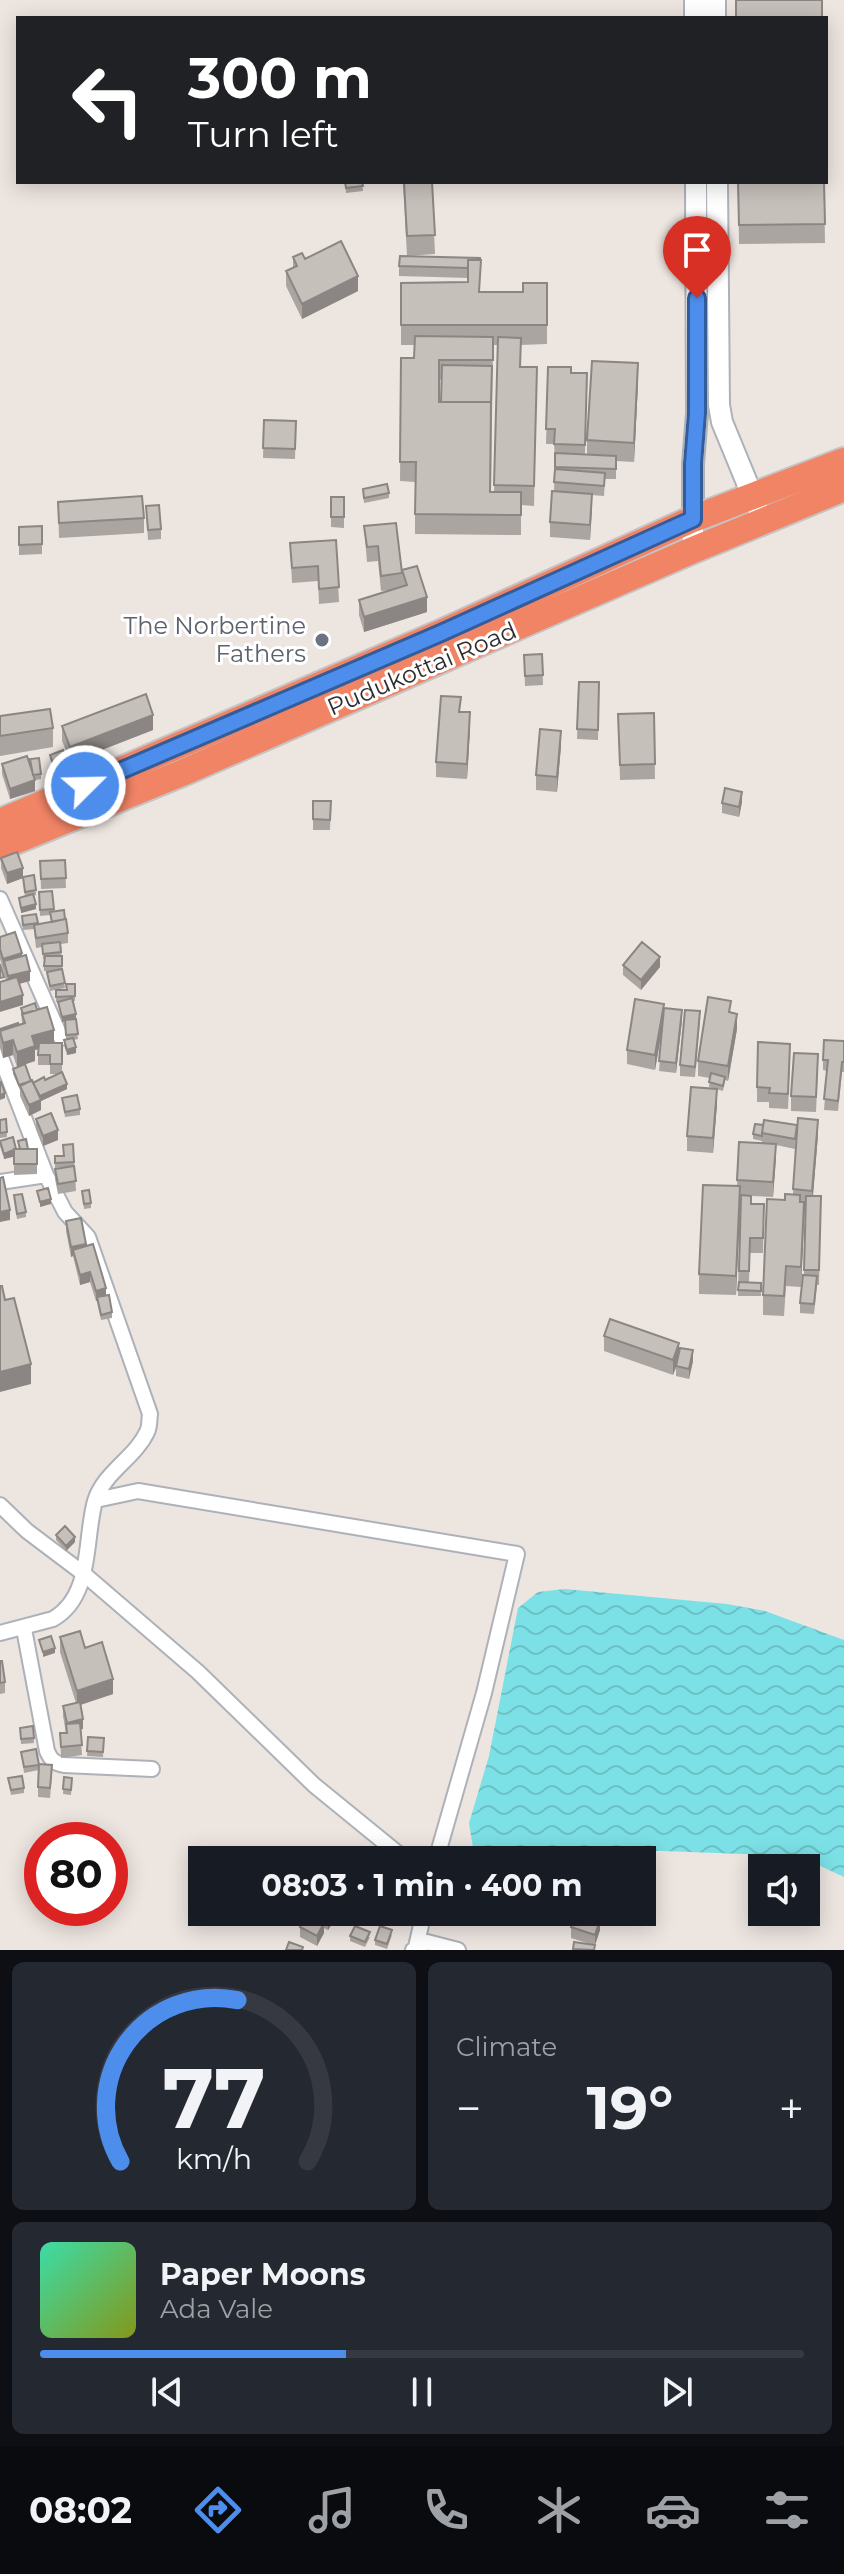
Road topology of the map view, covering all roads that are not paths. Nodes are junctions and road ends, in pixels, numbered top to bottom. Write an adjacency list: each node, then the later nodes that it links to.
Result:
1 (696, 184): 6 (street)
2 (717, 184): 5 (street)
3 (844, 461): 5 (highway, Pudukottai Road)
4 (844, 488): 7 (highway, Pudukottai Road)
5 (752, 495): 6 (highway, Pudukottai Road); 7 (street)
6 (693, 519): 8 (street); 9 (highway, Pudukottai Road)
7 (762, 522): 8 (highway, Pudukottai Road)
8 (693, 550): 9 (highway, Pudukottai Road)
9 (176, 761): 10 (highway, Pudukottai Road); 11 (highway, Pudukottai Road)
10 (0, 822)
11 (0, 847)
12 (0, 899): 13 (street)
13 (61, 1038)
14 (0, 1055): 15 (street)
15 (46, 1175): 16 (street); 17 (street)
16 (0, 1182)
17 (96, 1500): 19 (street); 24 (street)
18 (0, 1505): 19 (street)
19 (84, 1574): 20 (street); 23 (street)
20 (24, 1629): 21 (street); 22 (street)
21 (0, 1633)
22 (152, 1769)
23 (389, 1846)
24 (440, 1846)
25 (420, 1926): 26 (street)
26 (415, 1948): 27 (street)
27 (458, 1950)

